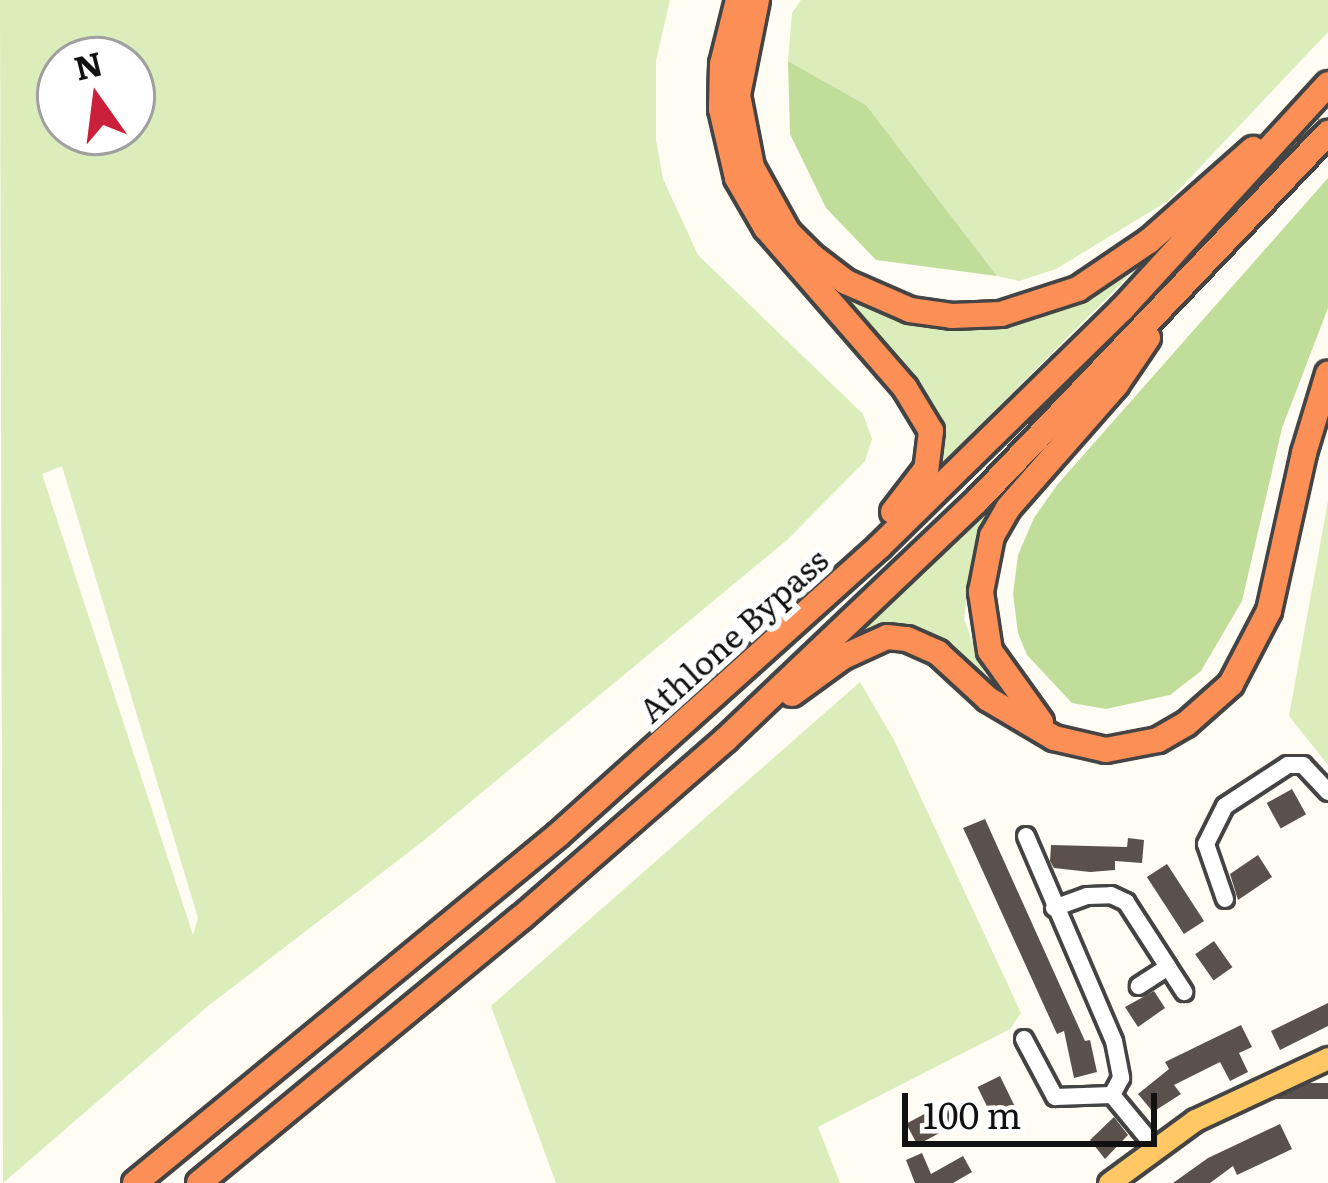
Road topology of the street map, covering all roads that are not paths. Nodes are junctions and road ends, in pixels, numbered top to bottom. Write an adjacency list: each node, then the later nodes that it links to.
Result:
1 (738, 0): 7 (highway)
2 (757, 0): 3 (highway)
3 (1325, 87): 7 (highway, Athlone Bypass)
4 (1328, 133): 5 (highway)
5 (1193, 274): 8 (highway); 9 (highway)
6 (1328, 374): 8 (highway)
7 (828, 592): 21 (highway, Athlone Bypass)
8 (1054, 738): 9 (highway)
9 (726, 739): 22 (highway)
10 (1328, 793): 12 (street)
11 (1026, 836): 13 (street)
12 (1226, 899)
13 (1054, 908): 14 (street); 19 (street)
14 (1168, 967): 15 (street); 16 (street)
15 (1139, 986)
16 (1184, 992)
17 (1024, 1039): 19 (street)
18 (1328, 1058): 20 (main road)
19 (1112, 1094): 20 (street)
20 (1155, 1147): 23 (main road)
21 (135, 1183)
22 (199, 1183)
23 (1109, 1183)

